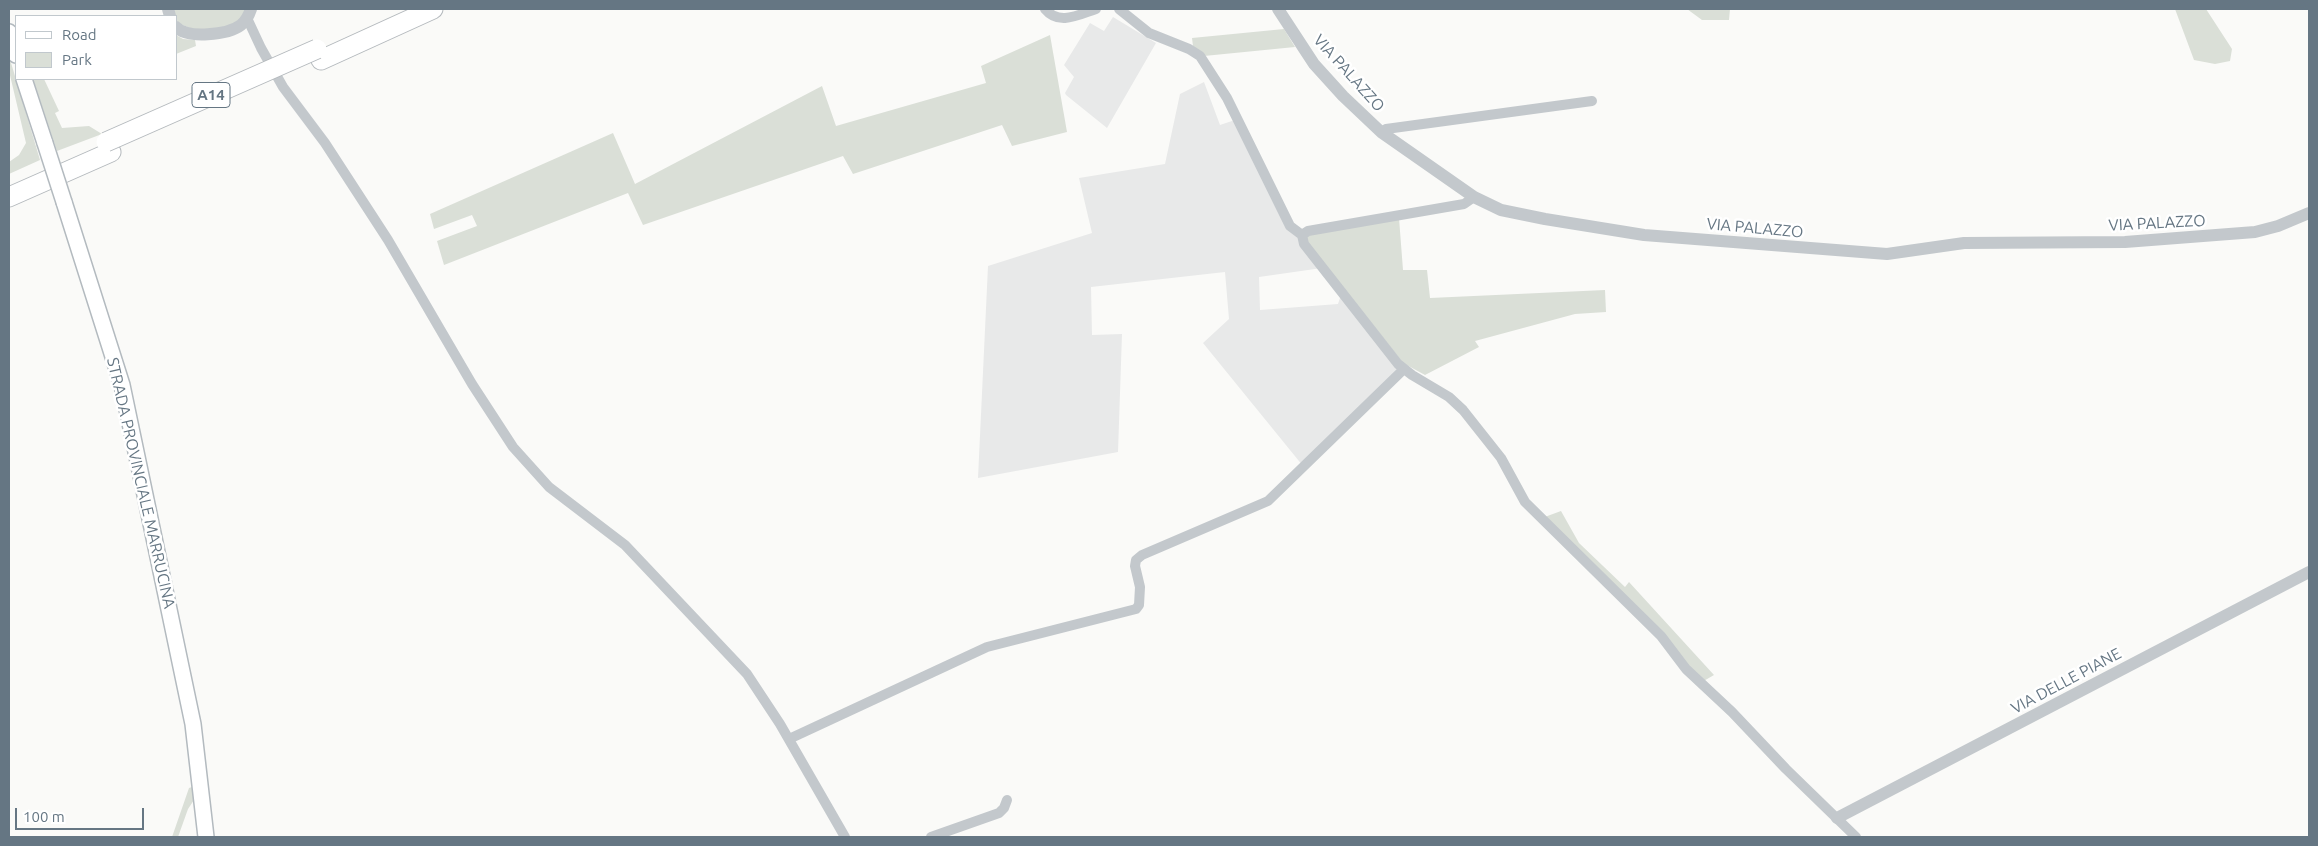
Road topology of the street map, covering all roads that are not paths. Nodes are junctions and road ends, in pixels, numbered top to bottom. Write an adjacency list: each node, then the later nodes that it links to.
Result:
1 (404, 9): 11 (highway, A14)
2 (432, 9): 11 (highway, A14)
3 (1045, 9): 4 (street)
4 (1096, 9)
5 (1119, 9): 20 (street)
6 (1278, 9): 14 (street, VIA PALAZZO)
7 (249, 14): 8 (street); 23 (street)
8 (178, 28)
9 (9, 32): 10 (main road)
10 (15, 52)
11 (319, 54): 15 (highway, A14)
12 (24, 80): 26 (main road, STRADA PROVINCIALE MARRUCINA, bridge)
13 (1592, 101): 14 (street)
14 (1381, 132): 18 (street, VIA PALAZZO)
15 (108, 147): 16 (highway, A14); 17 (highway, A14)
16 (9, 185)
17 (9, 197)
18 (1474, 197): 19 (street, VIA PALAZZO); 20 (street)
19 (2309, 213)
20 (1302, 235): 21 (street)
21 (1404, 369): 23 (street); 25 (street)
22 (2309, 572): 25 (street, VIA DELLE PIANE)
23 (789, 739): 27 (street)
24 (1007, 800): 28 (street)
25 (1838, 818): 29 (street)
26 (206, 837)
27 (845, 837)
28 (931, 837)
29 (1856, 837)

